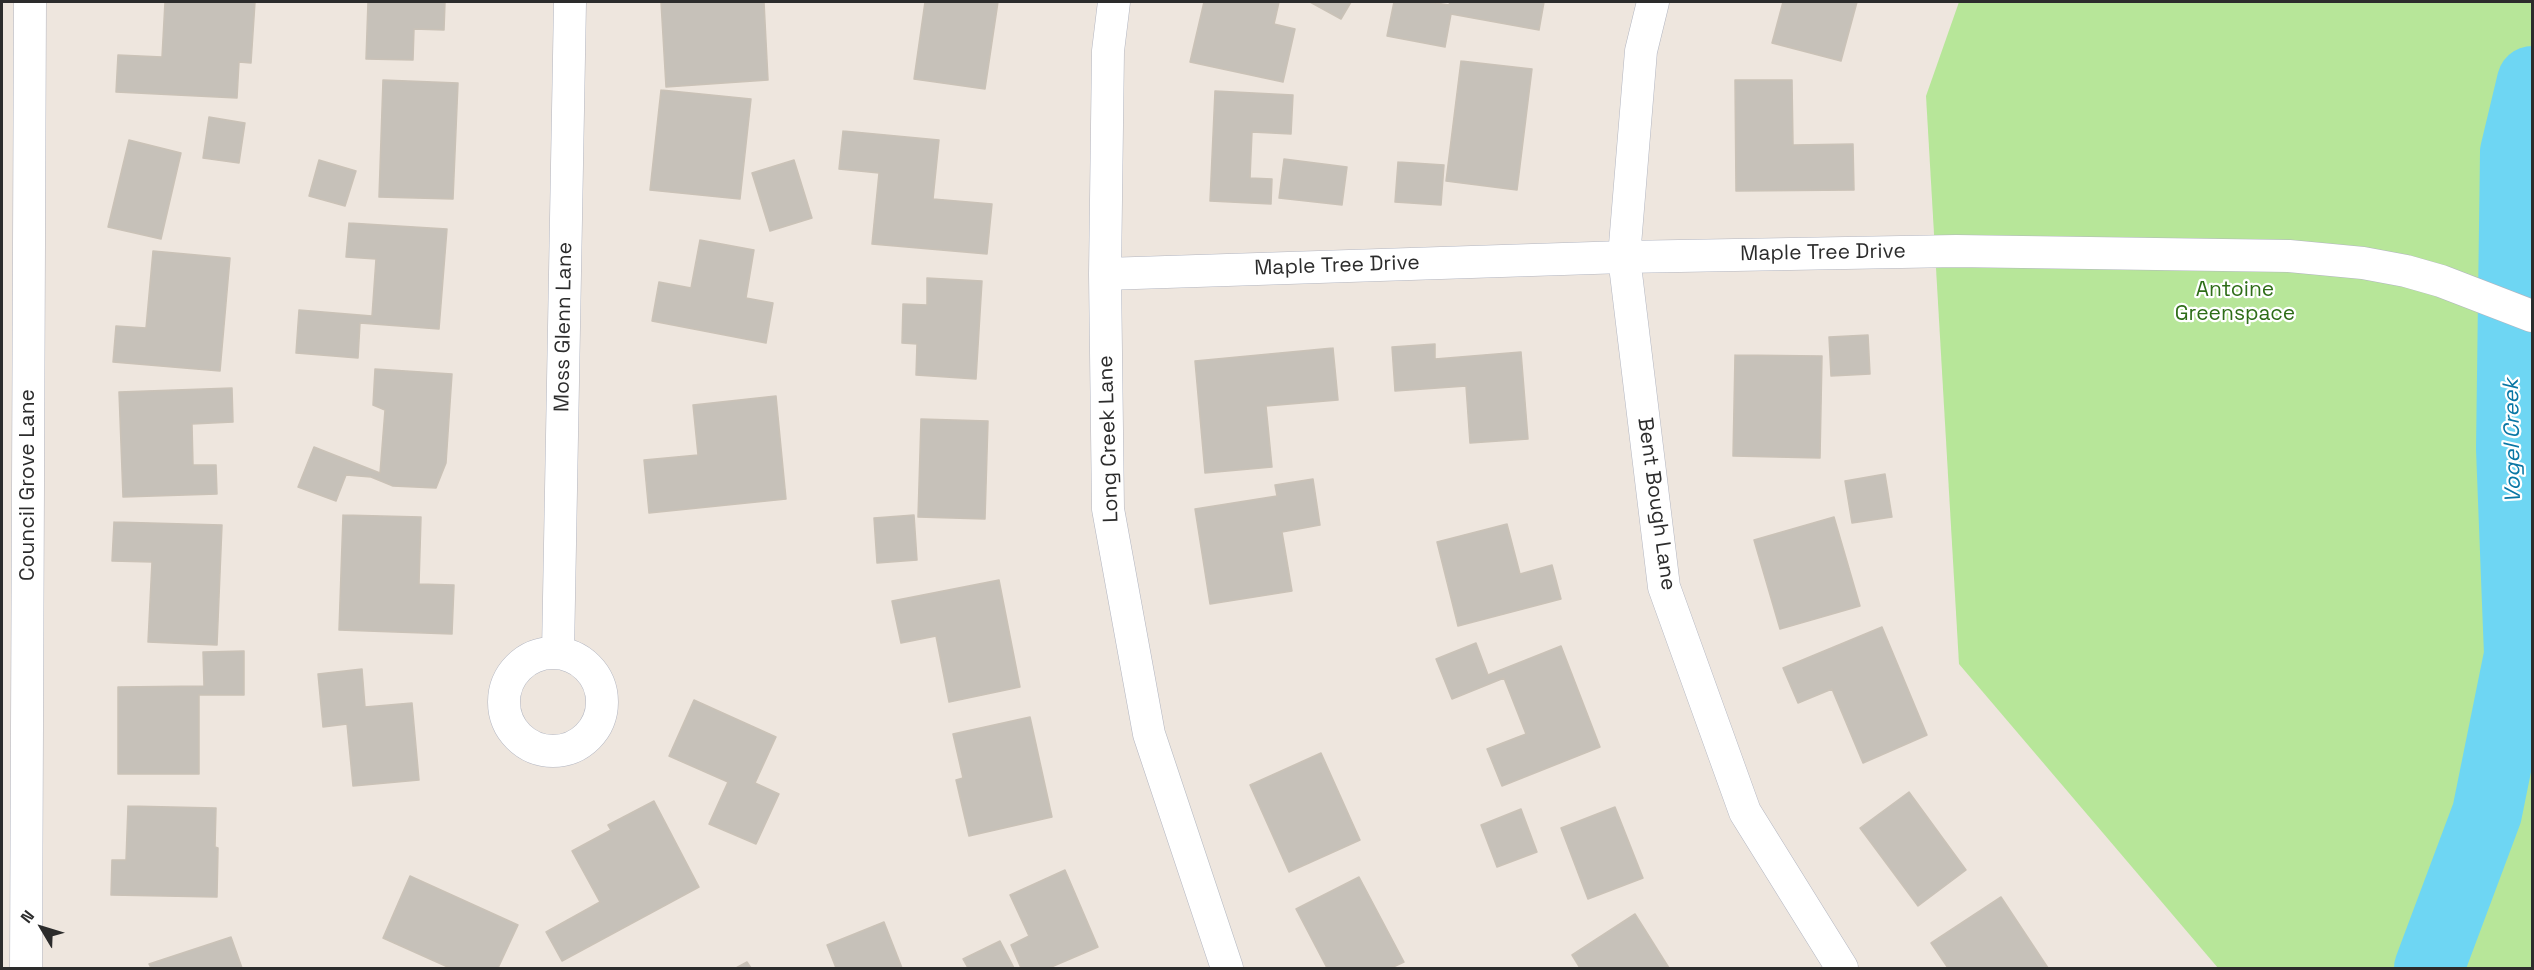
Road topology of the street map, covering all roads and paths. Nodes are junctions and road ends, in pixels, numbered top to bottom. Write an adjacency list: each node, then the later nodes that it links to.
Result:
1 (30, 2): 9 (street, Council Grove Lane)
2 (570, 2): 8 (street, Moss Glenn Lane)
3 (1114, 2): 6 (street, Long Creek Lane)
4 (1653, 2): 5 (street, Bent Bough Lane)
5 (1624, 257): 6 (street, Maple Tree Drive); 7 (street, Maple Tree Drive); 11 (street, Bent Bough Lane)
6 (1105, 274): 10 (street, Long Creek Lane)
7 (2532, 316)
8 (558, 652)
9 (26, 969)
10 (1227, 969)
11 (1842, 969)

